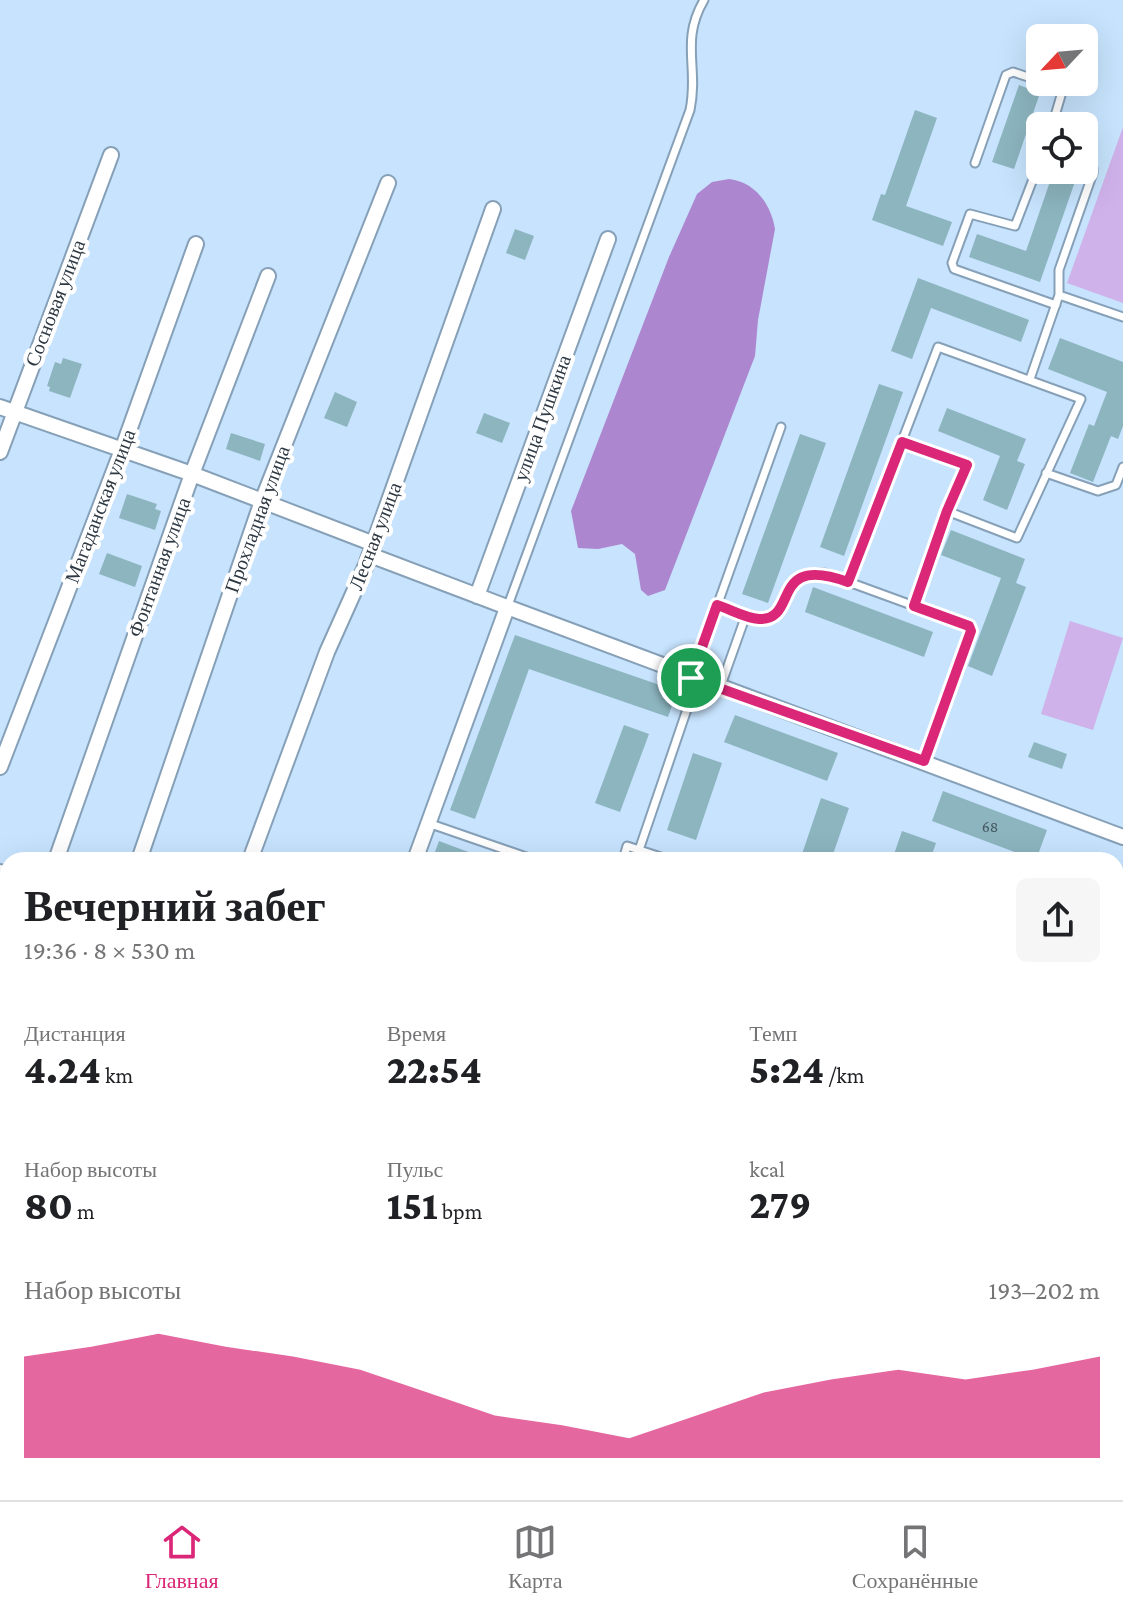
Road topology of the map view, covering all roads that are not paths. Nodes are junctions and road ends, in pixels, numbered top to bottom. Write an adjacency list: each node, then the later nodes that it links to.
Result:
1 (704, 0): 31 (lane)
2 (1026, 77): 4 (lane)
3 (111, 155): 16 (street, Сосновая улица)
4 (975, 163)
5 (388, 183): 24 (street, Прохладная улица)
6 (1032, 184): 13 (lane)
7 (1089, 184): 12 (lane)
8 (493, 209): 26 (street, Лесная улица)
9 (608, 239): 28 (street, улица Пушкина)
10 (196, 244): 19 (street, Магаданская улица)
11 (268, 276): 23 (street, Фонтанная улица)
12 (1059, 295): 13 (lane); 14 (lane)
13 (1056, 305): 15 (lane)
14 (1123, 317)
15 (1030, 379): 18 (lane); 22 (lane)
16 (7, 409): 19 (street); 20 (street, Сосновая улица)
17 (781, 427): 29 (lane)
18 (902, 442): 25 (lane); 27 (lane)
19 (122, 450): 23 (street); 36 (street, Магаданская улица)
20 (0, 452)
21 (1123, 467): 22 (lane)
22 (1046, 473): 25 (lane)
23 (192, 474): 24 (street); 40 (street, Фонтанная улица)
24 (262, 501): 26 (street); 41 (street, Прохладная улица)
25 (947, 511): 30 (lane)
26 (372, 549): 28 (street); 42 (street, Лесная улица)
27 (848, 582): 30 (lane); 32 (lane)
28 (477, 596): 31 (street)
29 (717, 605): 32 (lane); 33 (lane)
30 (914, 606): 35 (lane)
31 (507, 608): 33 (street); 37 (street)
32 (746, 615): 34 (lane)
33 (694, 679): 34 (street); 39 (lane)
34 (720, 688): 35 (street)
35 (924, 761): 38 (street)
36 (0, 767)
37 (428, 823): 43 (street); 44 (lane)
38 (1123, 837)
39 (639, 850): 45 (lane); 46 (lane)
40 (59, 852)
41 (142, 852)
42 (253, 852)
43 (418, 852)
44 (512, 852)
45 (625, 852)
46 (645, 852)

